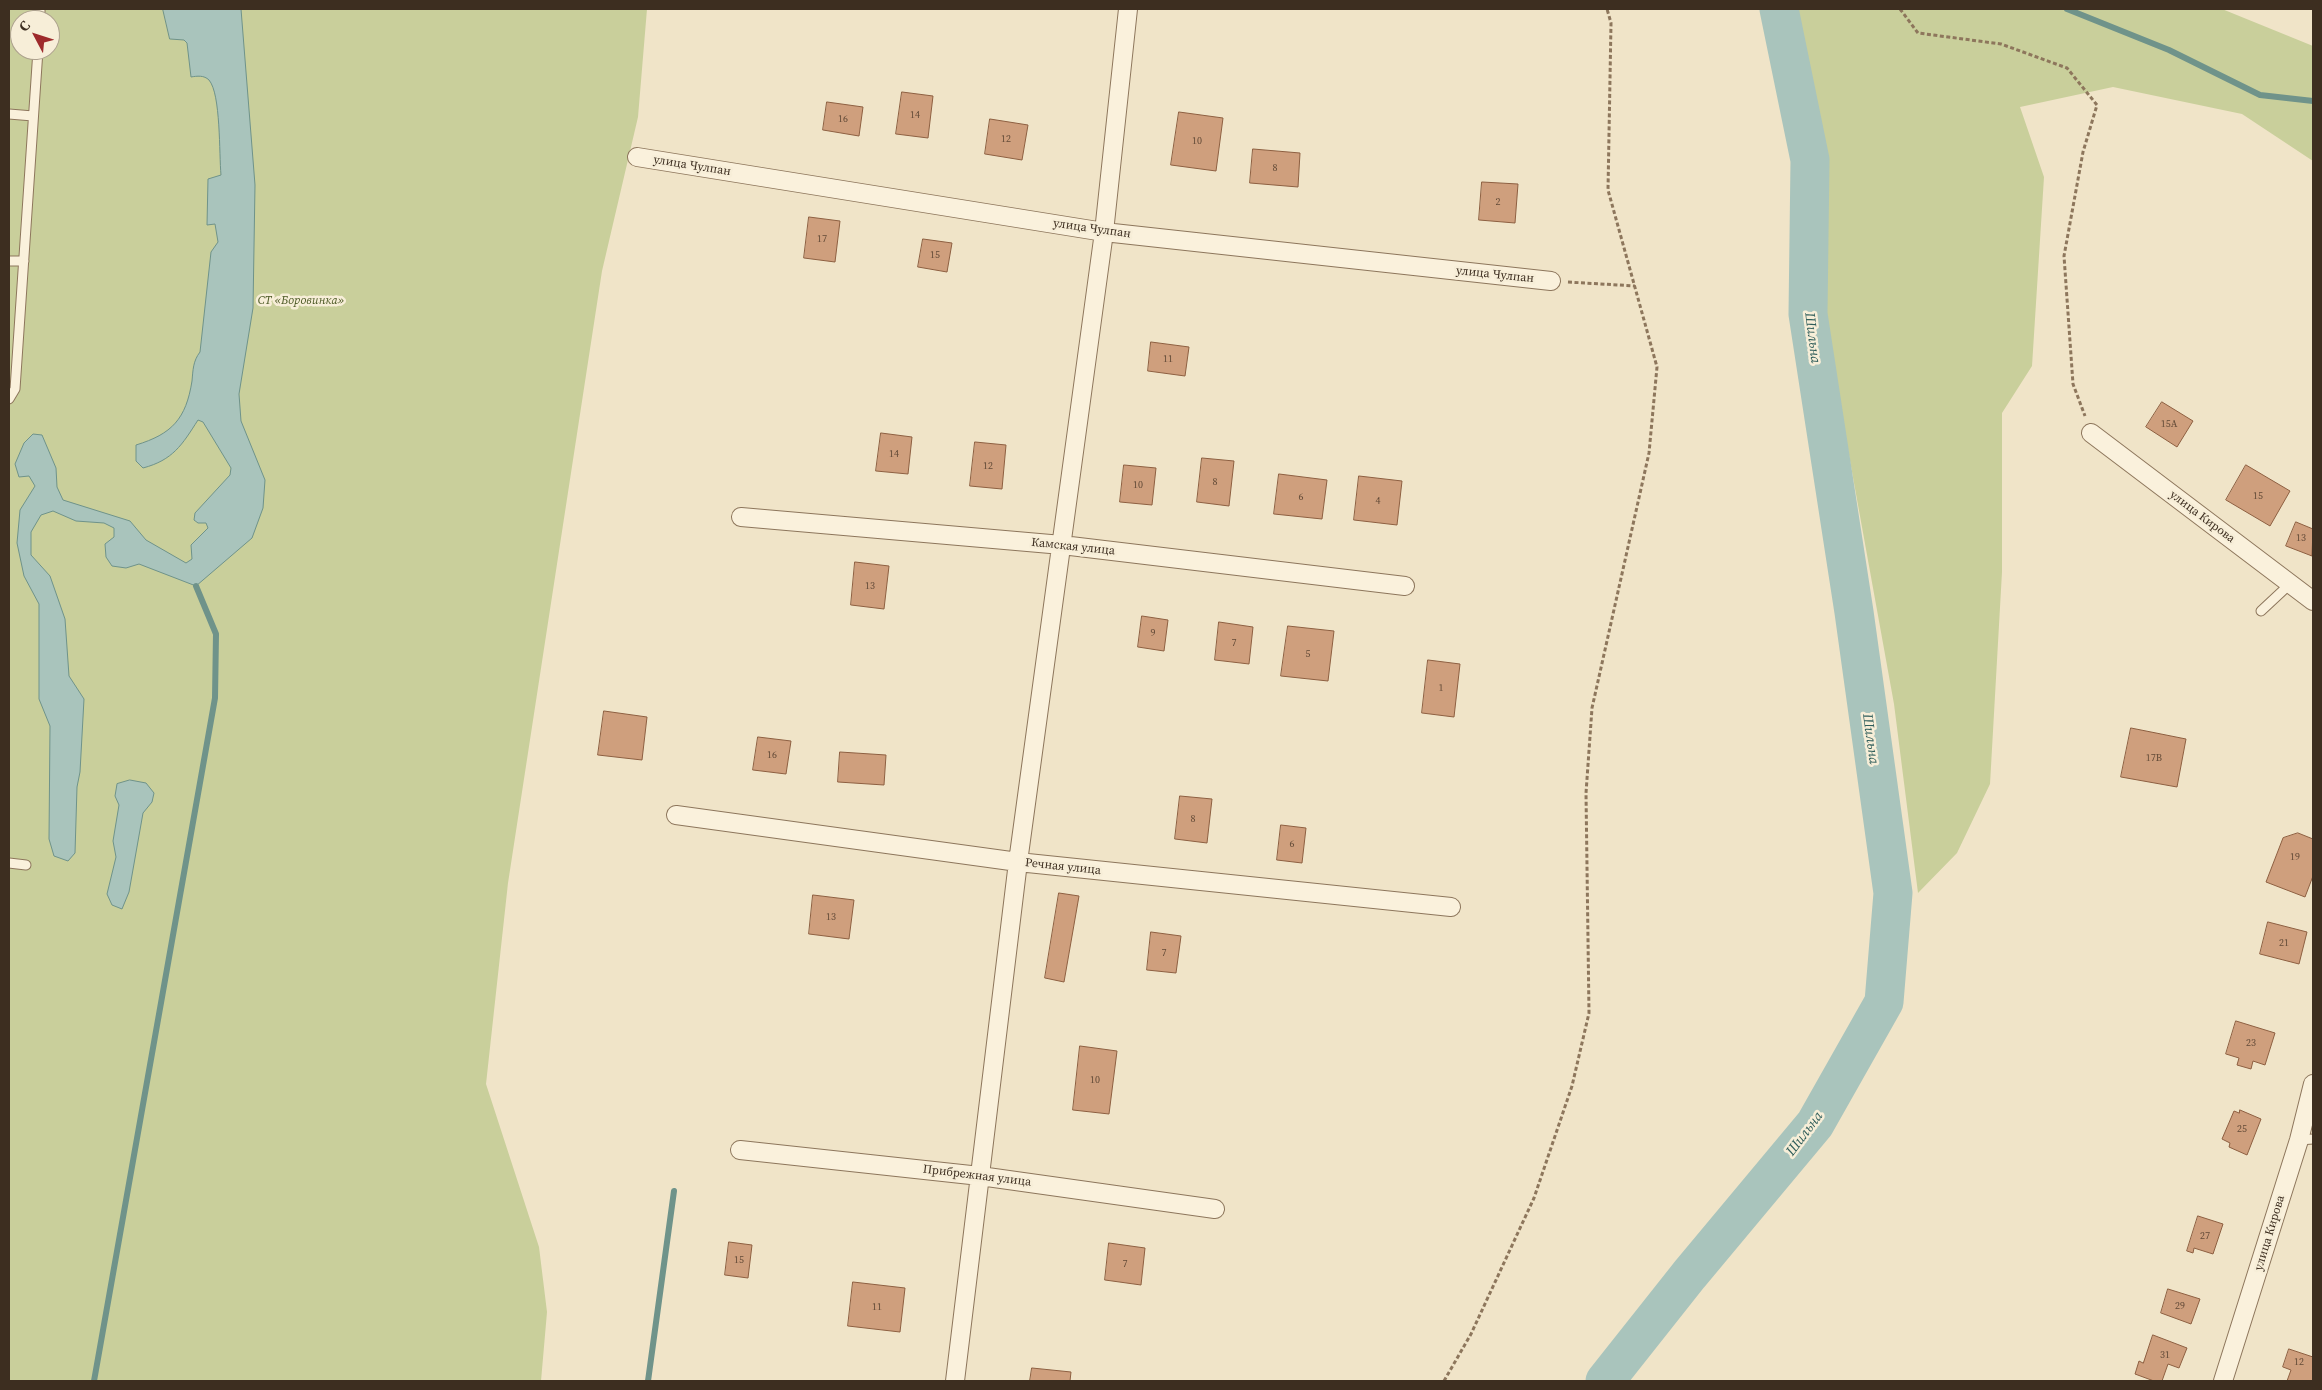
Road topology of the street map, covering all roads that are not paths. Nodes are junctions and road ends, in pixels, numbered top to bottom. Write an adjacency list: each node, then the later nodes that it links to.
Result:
1 (1128, 9): 6 (street)
2 (37, 60): 4 (lane)
3 (9, 114): 4 (lane)
4 (33, 116): 8 (lane)
5 (636, 157): 6 (street, улица Чулпан)
6 (1104, 232): 9 (street, улица Чулпан); 13 (street)
7 (9, 260): 8 (lane)
8 (24, 261): 10 (lane)
9 (1551, 281)
10 (9, 400)
11 (2091, 433): 14 (street, улица Кирова)
12 (741, 517): 13 (street, Камская улица)
13 (1062, 545): 15 (street, Камская улица); 19 (street)
14 (2291, 583): 16 (street, улица Кирова); 17 (lane)
15 (1405, 586)
16 (2313, 601)
17 (2260, 612)
18 (676, 815): 19 (street, Речная улица)
19 (1018, 862): 22 (street, Речная улица); 26 (street)
20 (9, 863): 21 (lane)
21 (26, 865)
22 (1451, 907)
23 (2313, 1084): 24 (street, улица Кирова)
24 (2306, 1140): 29 (street, улица Кирова)
25 (740, 1150): 26 (street, Прибрежная улица)
26 (980, 1176): 27 (street, Прибрежная улица); 28 (street)
27 (1215, 1209)
28 (955, 1381)
29 (2223, 1381)

